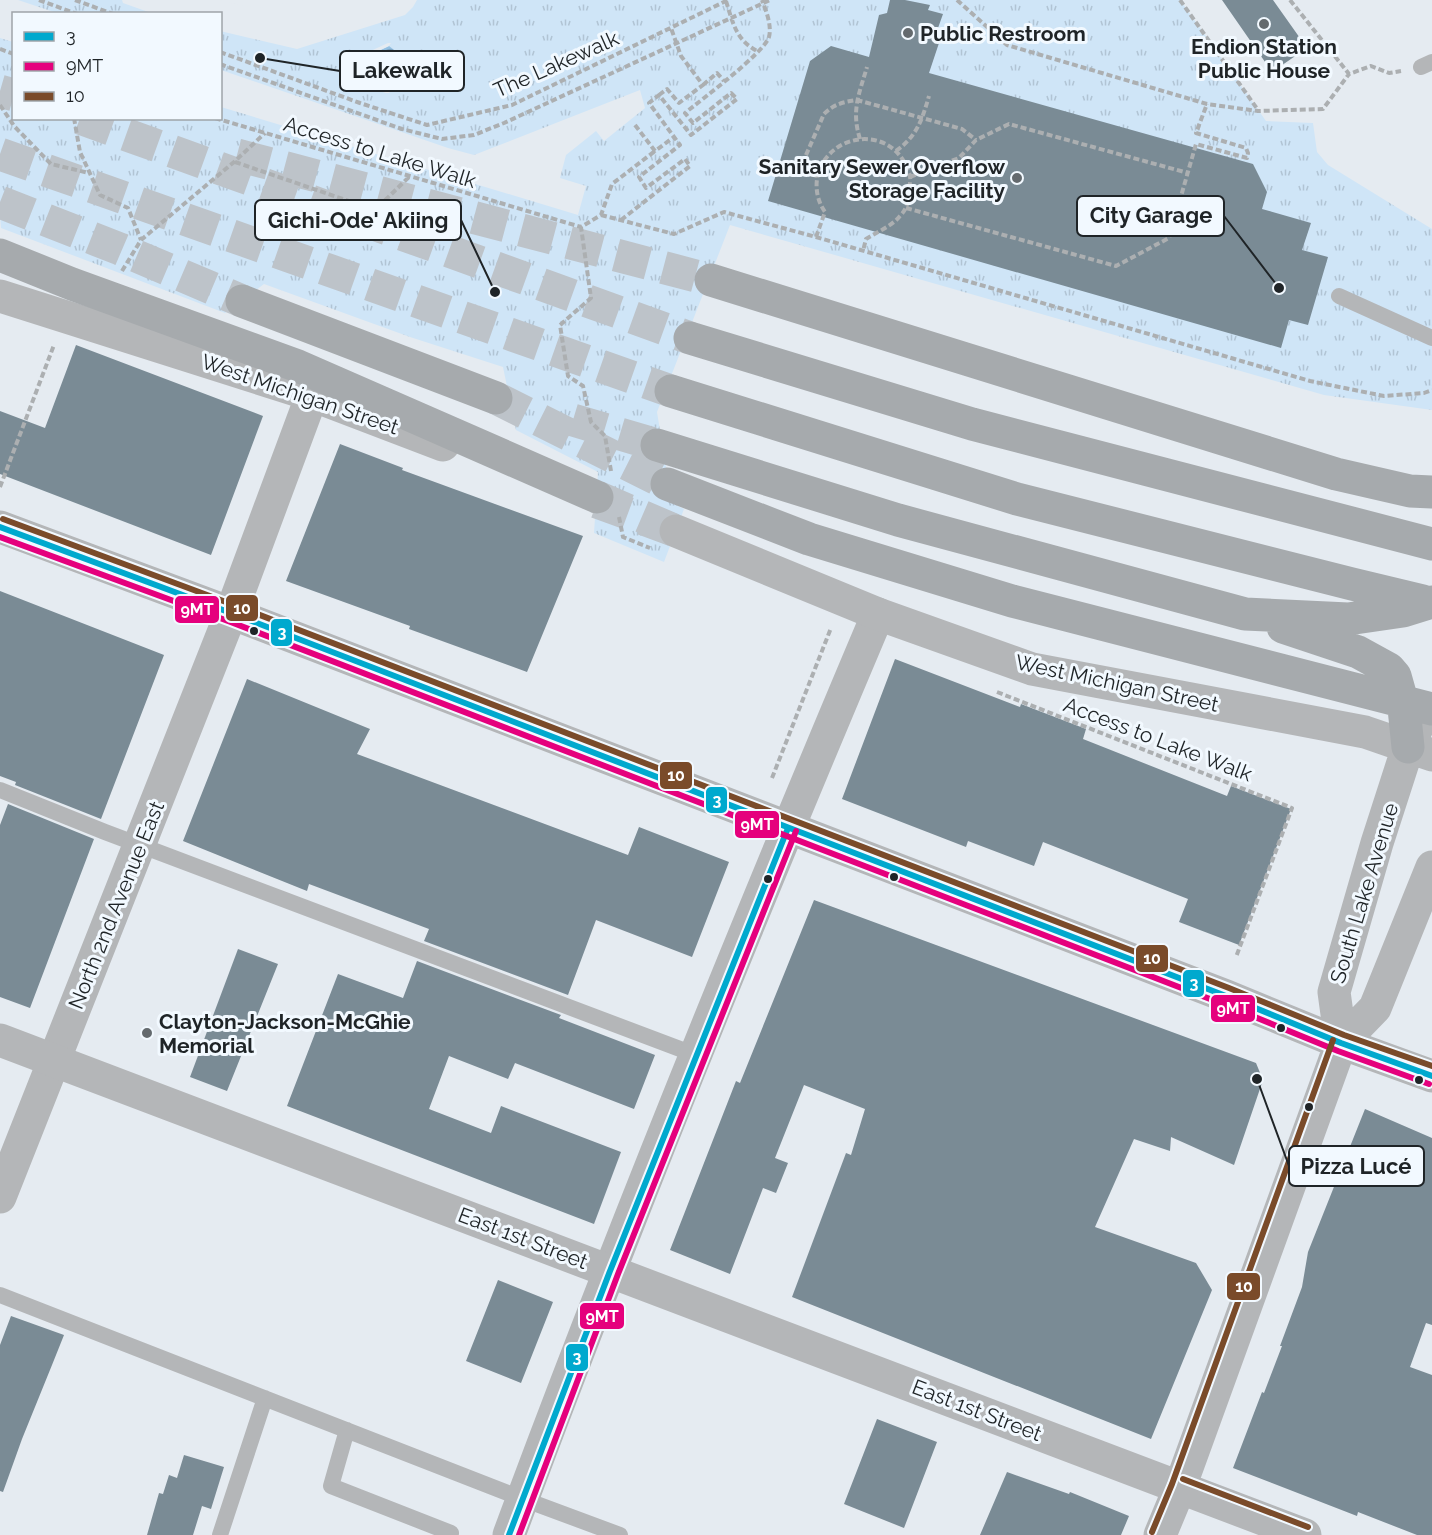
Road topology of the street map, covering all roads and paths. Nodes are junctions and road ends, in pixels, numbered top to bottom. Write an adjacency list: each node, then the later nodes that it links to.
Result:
1 (39, 0): 9 (path)
2 (75, 0): 10 (path)
3 (727, 0): 11 (path); 12 (path, The Lakewalk)
4 (770, 0): 8 (path)
5 (957, 0): 25 (path)
6 (1180, 0): 27 (path)
7 (1290, 0): 19 (path)
8 (763, 2): 11 (path); 14 (path)
9 (72, 12)
10 (108, 12)
11 (732, 18): 13 (path); 14 (path)
12 (671, 28): 13 (path); 15 (path, The Lakewalk)
13 (676, 44): 16 (path); 21 (path)
14 (759, 52): 20 (path)
15 (222, 53)
16 (222, 65)
17 (1426, 65): 19 (path)
18 (867, 67): 24 (path)
19 (1349, 75): 27 (path)
20 (724, 81): 21 (path); 22 (path)
21 (703, 85): 22 (path)
22 (660, 94): 33 (path)
23 (929, 96): 28 (path)
24 (857, 100): 28 (path); 34 (path); 42 (path)
25 (1207, 104): 27 (path); 40 (path)
26 (0, 105): 39 (path)
27 (1258, 111)
28 (922, 118): 35 (path); 37 (path)
29 (75, 120): 39 (path)
30 (222, 120): 32 (path)
31 (635, 125): 36 (path)
32 (265, 133): 38 (path, Access to Lake Walk); 41 (path, Access to Lake Walk)
33 (674, 137): 36 (path); 46 (path)
34 (860, 139): 37 (path); 42 (path)
35 (976, 140): 40 (path); 43 (path)
36 (655, 151): 45 (path)
37 (896, 151): 43 (path)
38 (234, 162): 41 (path); 49 (path, Access to Lake Walk)
39 (90, 173): 49 (path)
40 (1188, 173): 44 (path)
41 (410, 176): 47 (path, Access to Lake Walk)
42 (817, 176): 48 (path)
43 (910, 177): 44 (path)
44 (906, 208): 50 (path)
45 (601, 215): 46 (path); 47 (path)
46 (620, 220): 48 (path)
47 (581, 227): 69 (path)
48 (816, 237): 50 (path)
49 (141, 240): 52 (path, Access to Lake Walk)
50 (862, 250): 60 (path)
51 (0, 255): 69 (highway)
52 (119, 276)
53 (711, 280): 65 (highway)
54 (0, 296): 62 (street, West Michigan Street)
55 (1339, 296): 58 (lane)
56 (242, 301): 63 (highway)
57 (690, 338): 72 (highway)
58 (1432, 338)
59 (54, 345): 67 (path)
60 (1432, 390)
61 (671, 391): 73 (highway)
62 (312, 395): 69 (street, West Michigan Street); 74 (street, North 2nd Avenue East)
63 (496, 398)
64 (657, 445): 76 (highway)
65 (1336, 474): 68 (highway); 72 (highway)
66 (667, 484): 80 (highway)
67 (0, 487)
68 (1432, 492)
69 (606, 498): 71 (path)
70 (0, 527): 74 (street)
71 (666, 541): 75 (street, West Michigan Street)
72 (1432, 543)
73 (1432, 603): 76 (highway)
74 (231, 613): 84 (street); 85 (street, North 2nd Avenue East)
75 (878, 614): 81 (street, West Michigan Street); 84 (street)
76 (1245, 614): 81 (highway)
77 (832, 627): 82 (path)
78 (996, 692): 87 (path, Access to Lake Walk)
79 (1432, 693): 81 (street, South Lake Avenue)
80 (1432, 709)
81 (1420, 751): 89 (street, South Lake Avenue)
82 (772, 778)
83 (0, 790): 85 (lane)
84 (788, 828): 89 (street); 90 (street)
85 (140, 844): 90 (lane); 91 (street, North 2nd Avenue East)
86 (1432, 867): 89 (street)
87 (1236, 957)
88 (0, 1040): 91 (street, East 1st Street)
89 (1341, 1043): 92 (street); 98 (street)
90 (696, 1055): 94 (street)
91 (54, 1060): 93 (street, North 2nd Avenue East); 94 (street, East 1st Street)
92 (1432, 1076)
93 (0, 1197)
94 (610, 1271): 98 (street, East 1st Street); 99 (street)
95 (0, 1295): 96 (lane)
96 (265, 1398): 97 (lane); 101 (lane)
97 (347, 1430): 99 (lane); 100 (lane)
98 (1179, 1487): 104 (street); 105 (street, East 1st Street)
99 (523, 1499): 102 (street); 103 (lane)
100 (451, 1533)
101 (220, 1535)
102 (510, 1535)
103 (620, 1535)
104 (1160, 1535)
105 (1305, 1535)

